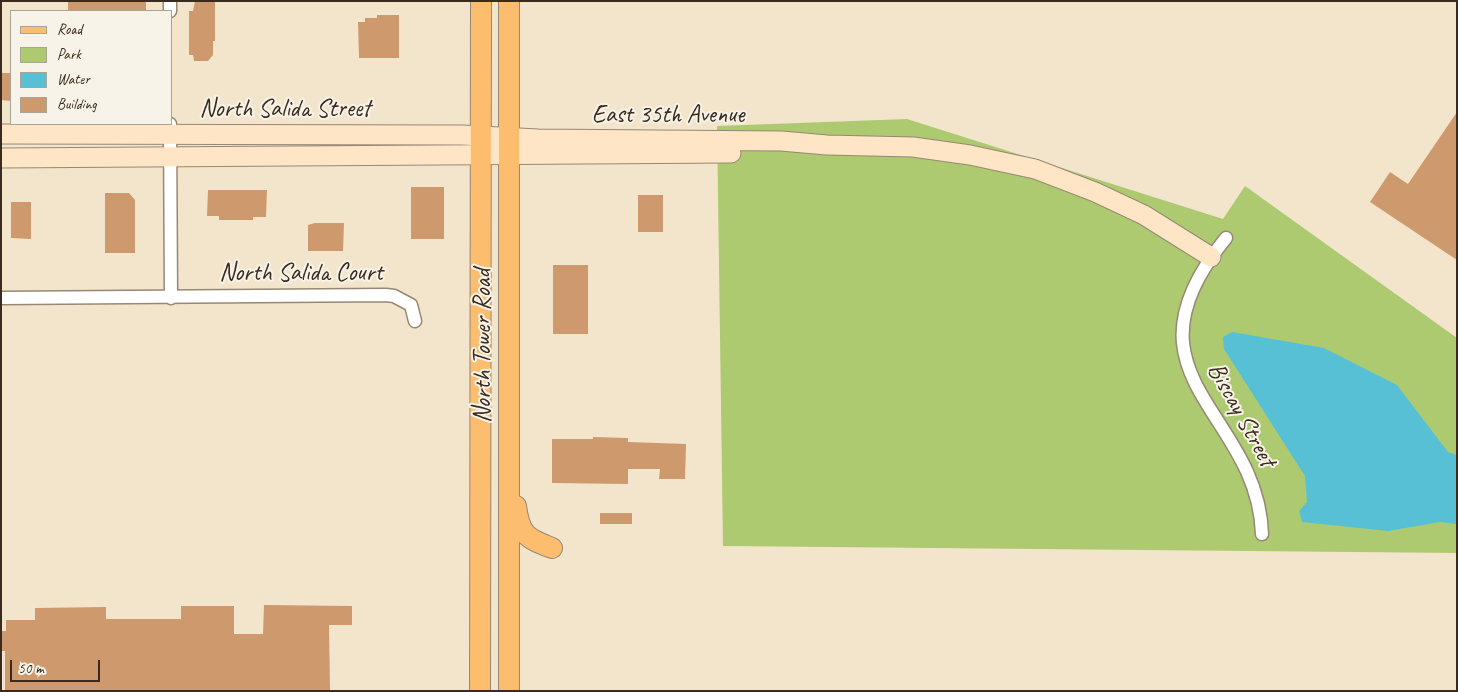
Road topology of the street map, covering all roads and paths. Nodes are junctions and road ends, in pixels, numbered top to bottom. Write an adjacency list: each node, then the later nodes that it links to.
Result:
1 (481, 1): 5 (main road, North Tower Road)
2 (509, 1): 6 (main road, North Tower Road)
3 (170, 129): 4 (street, North Salida Street); 5 (street, North Salida Street); 9 (street)
4 (1, 134)
5 (481, 135): 6 (street, North Salida Street); 7 (main road, North Tower Road)
6 (509, 146): 7 (street, North Salida Street); 11 (street, East 35th Avenue); 15 (main road, North Tower Road)
7 (480, 155): 9 (street, North Salida Street); 18 (main road, North Tower Road)
8 (1, 158): 9 (street, North Salida Street)
9 (170, 158): 13 (street)
10 (1226, 238): 11 (street, Biscay Street)
11 (1211, 257): 16 (street, Biscay Street)
12 (1, 298): 13 (street, North Salida Court)
13 (171, 298): 14 (street, North Salida Court)
14 (415, 321)
15 (509, 457): 17 (main road); 19 (main road, North Tower Road)
16 (1262, 534)
17 (552, 548)
18 (480, 691)
19 (509, 691)

